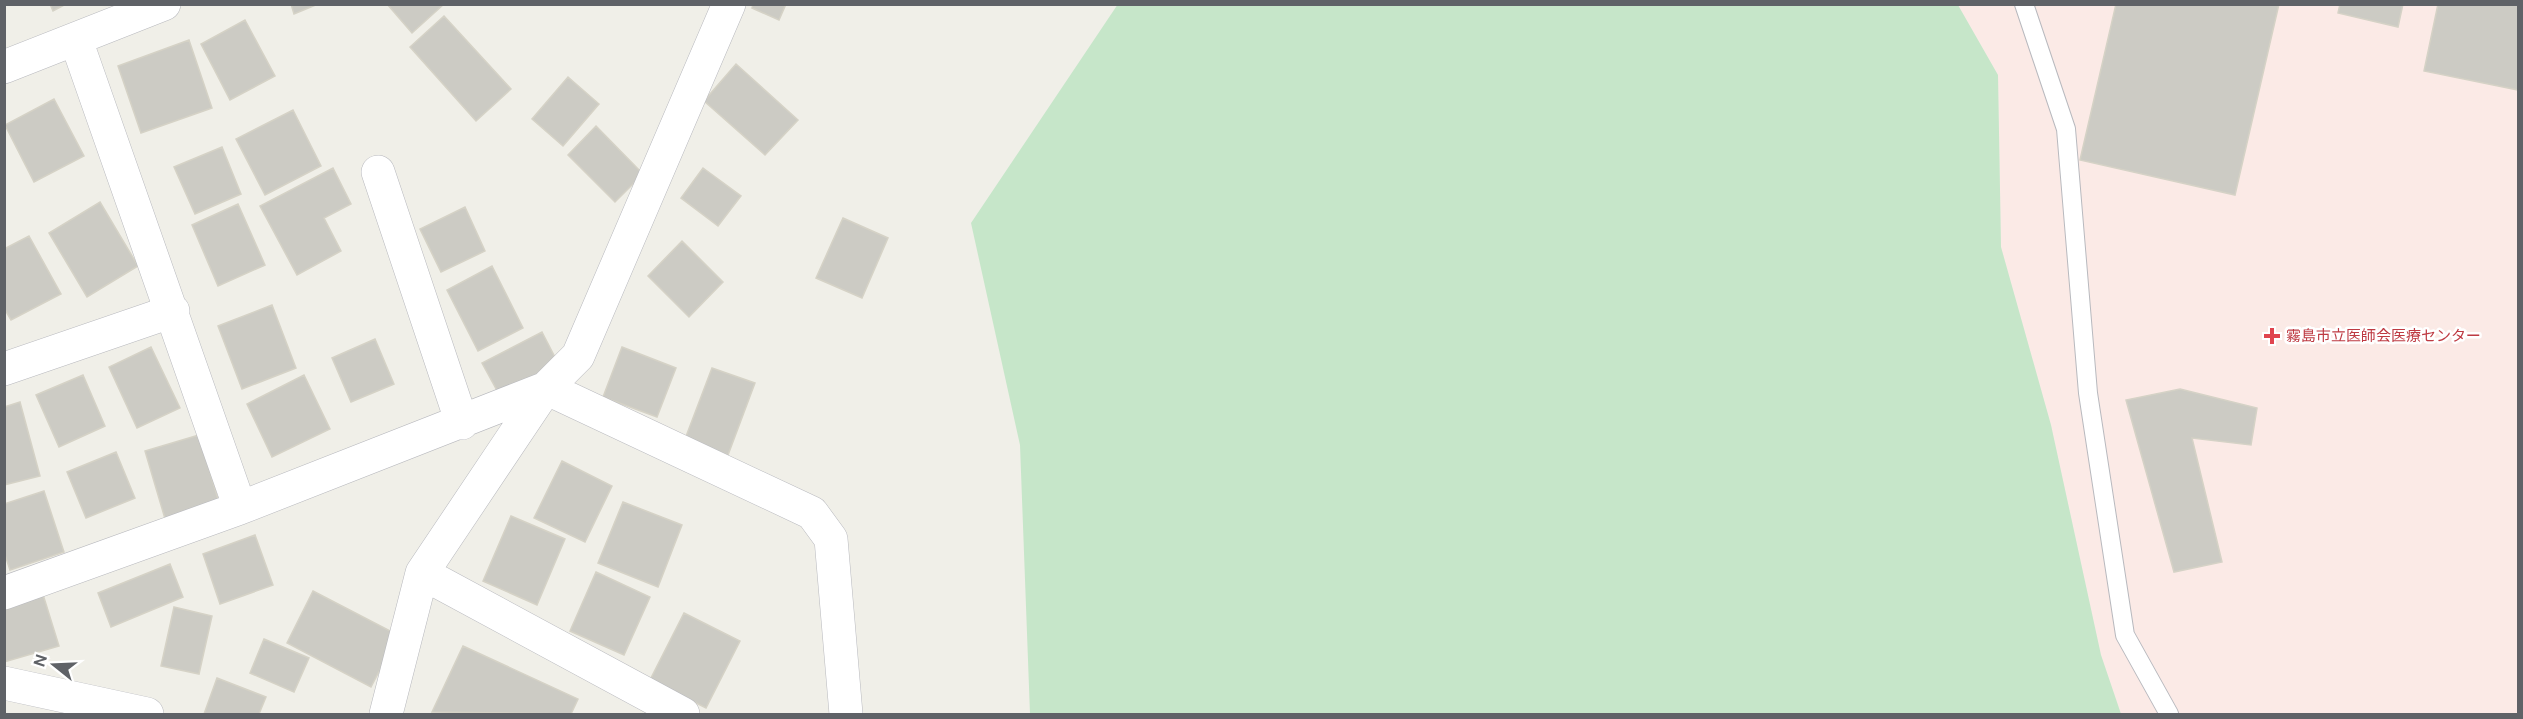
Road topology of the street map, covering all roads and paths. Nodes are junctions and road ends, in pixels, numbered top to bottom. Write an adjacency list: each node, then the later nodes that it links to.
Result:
1 (164, 4): 4 (street)
2 (729, 4): 9 (street)
3 (2024, 4): 19 (lane)
4 (75, 40): 5 (street); 7 (street)
5 (4, 68)
6 (378, 172): 10 (street)
7 (173, 311): 8 (street); 11 (street)
8 (4, 369)
9 (546, 388): 10 (street); 12 (street); 18 (street)
10 (462, 423): 11 (street)
11 (240, 508): 13 (street)
12 (422, 573): 16 (street); 17 (street)
13 (4, 593)
14 (4, 683): 15 (street)
15 (147, 714)
16 (386, 714)
17 (683, 714)
18 (846, 714)
19 (2169, 714)

